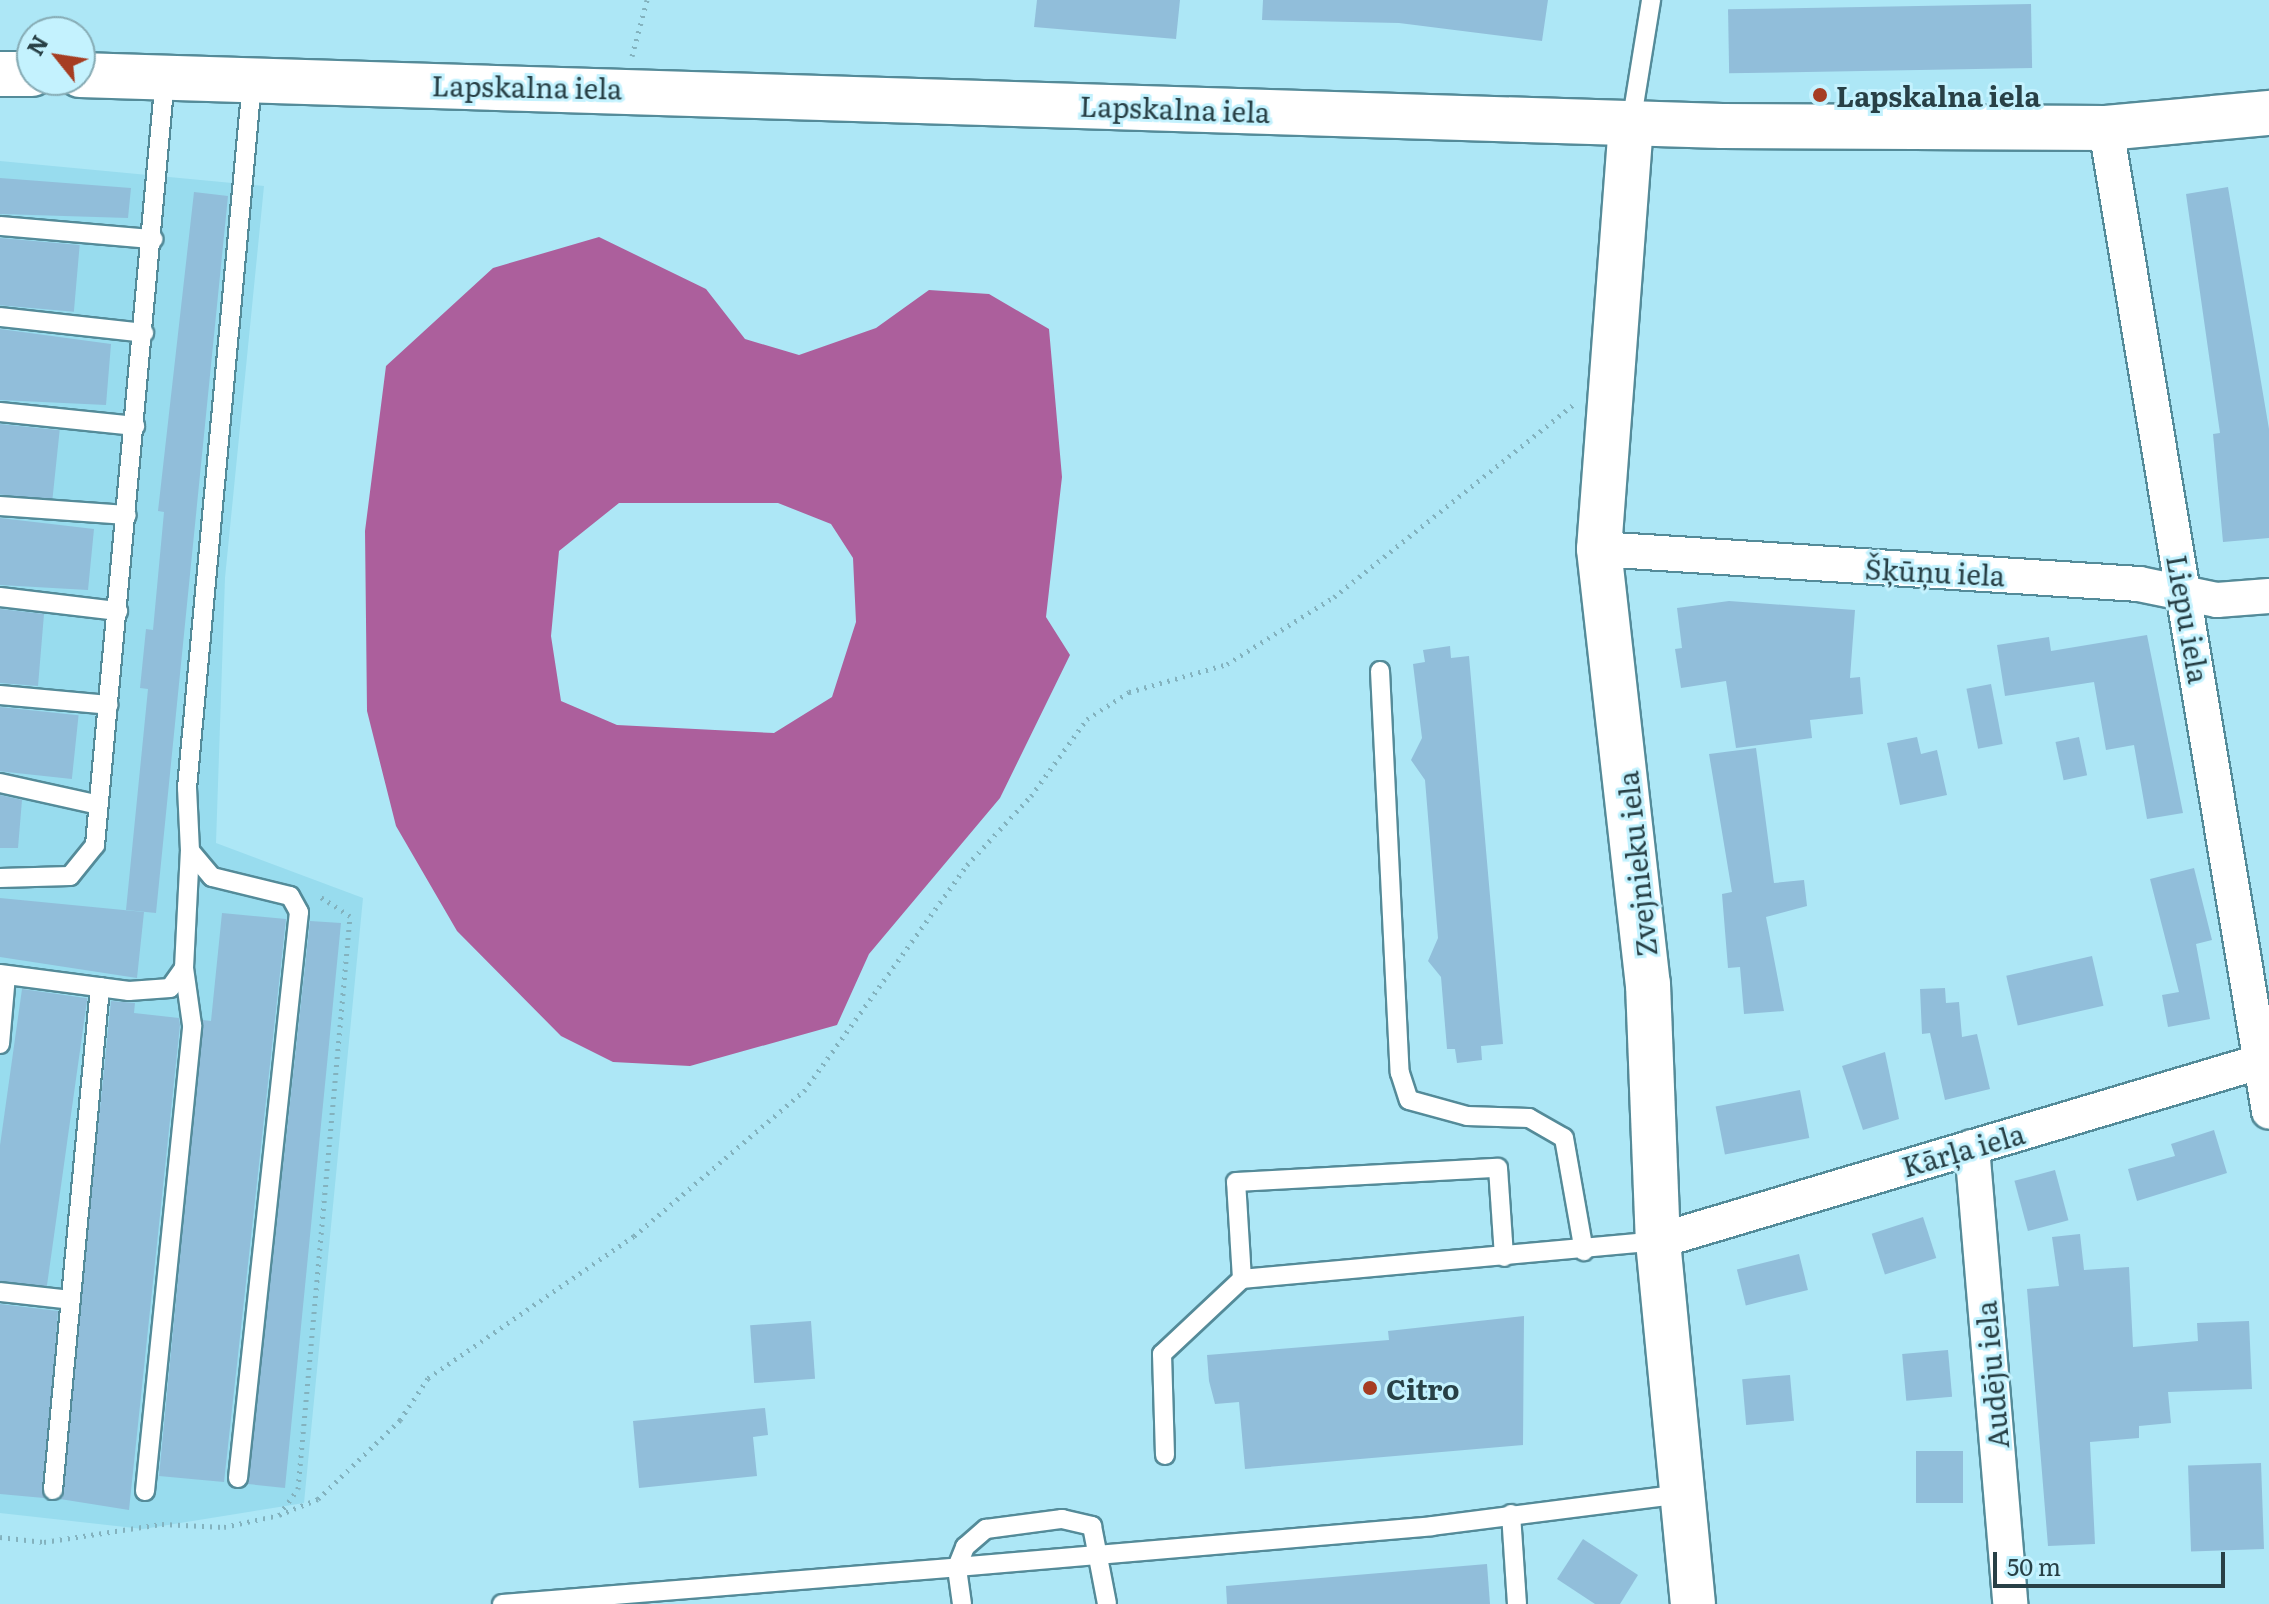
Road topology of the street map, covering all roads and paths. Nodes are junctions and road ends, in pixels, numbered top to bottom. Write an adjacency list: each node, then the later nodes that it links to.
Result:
1 (647, 0): 6 (path)
2 (1651, 0): 8 (lane)
3 (96, 76): 4 (main road, Lapskalna iela)
4 (165, 78): 5 (main road, Lapskalna iela); 11 (lane)
5 (252, 82): 6 (main road, Lapskalna iela); 29 (lane)
6 (620, 87): 8 (main road, Lapskalna iela)
7 (2269, 113): 9 (main road, Lapskalna iela)
8 (1631, 124): 9 (main road, Lapskalna iela); 19 (main road, Zvejnieku iela)
9 (2106, 128): 20 (street, Liepu iela)
10 (0, 226): 11 (lane)
11 (153, 239): 13 (lane)
12 (0, 317): 13 (lane)
13 (144, 333): 16 (lane)
14 (1578, 400): 50 (path)
15 (0, 412): 16 (lane)
16 (135, 426): 18 (lane)
17 (0, 506): 18 (lane)
18 (127, 515): 23 (lane)
19 (1599, 549): 20 (street, Šķūņu iela); 38 (main road, Zvejnieku iela)
20 (2184, 589): 21 (street, Šķūņu iela); 35 (street, Liepu iela)
21 (2269, 596)
22 (0, 597): 23 (lane)
23 (118, 611): 26 (lane)
24 (1380, 671): 39 (lane)
25 (0, 695): 26 (lane)
26 (109, 705): 28 (lane)
27 (0, 783): 28 (lane)
28 (99, 805): 30 (lane)
29 (190, 851): 31 (lane); 45 (lane)
30 (0, 878)
31 (184, 968): 33 (lane); 47 (lane)
32 (3, 974): 33 (lane); 34 (lane)
33 (100, 987): 43 (lane)
34 (0, 1044)
35 (2267, 1059): 36 (street, Liepu iela); 37 (street, Kārļa iela)
36 (2269, 1112)
37 (1972, 1147): 38 (street, Kārļa iela); 58 (street, Audēju iela)
38 (1658, 1241): 39 (lane); 48 (main road, Zvejnieku iela)
39 (1584, 1251): 40 (lane)
40 (1504, 1257): 41 (lane); 41 (lane)
41 (1242, 1279): 44 (lane)
42 (0, 1292): 43 (lane)
43 (71, 1300): 46 (lane)
44 (1165, 1455)
45 (238, 1478)
46 (53, 1490)
47 (145, 1491)
48 (1683, 1494): 49 (lane); 57 (main road, Zvejnieku iela)
49 (1511, 1514): 51 (lane); 56 (lane)
50 (279, 1515)
51 (1102, 1553): 52 (lane); 52 (lane); 55 (lane)
52 (957, 1567): 53 (lane); 54 (lane)
53 (502, 1604)
54 (962, 1604)
55 (1107, 1604)
56 (1517, 1604)
57 (1693, 1604)
58 (2010, 1604)

